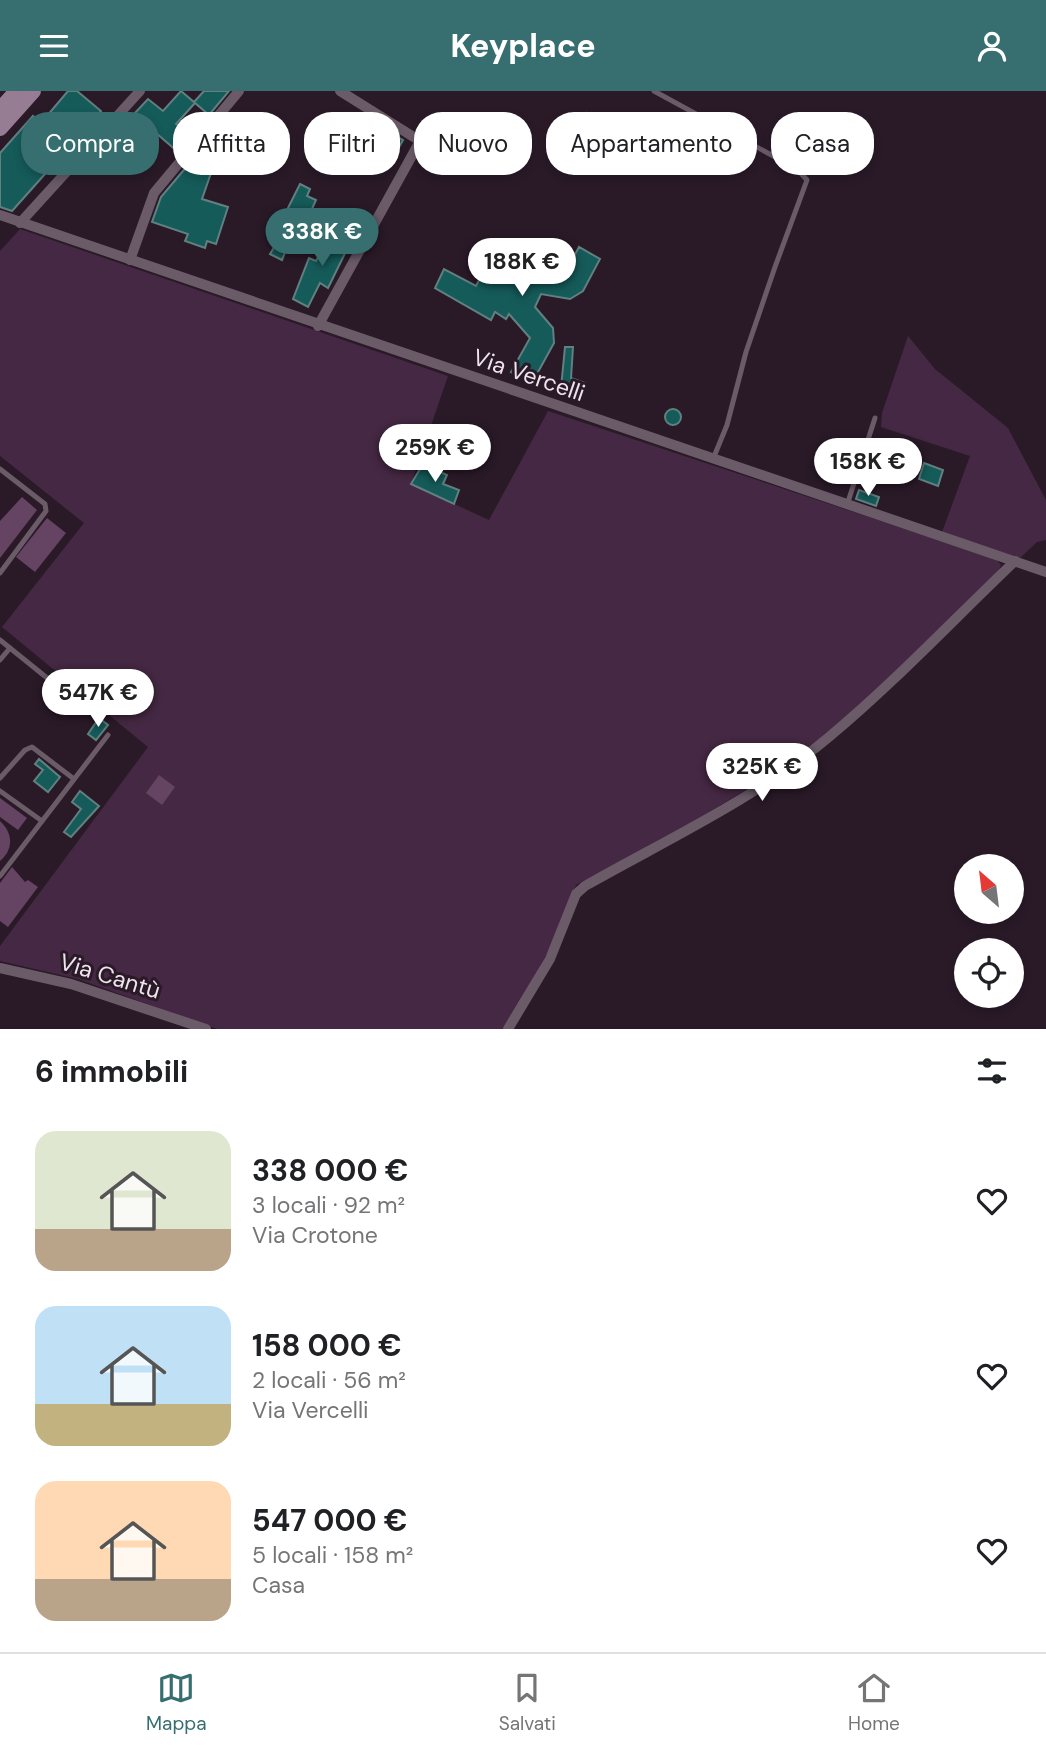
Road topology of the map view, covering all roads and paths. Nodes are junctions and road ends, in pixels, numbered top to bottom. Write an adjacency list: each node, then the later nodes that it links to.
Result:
1 (17, 91): 7 (main road)
2 (33, 91): 8 (main road)
3 (140, 91): 10 (street)
4 (239, 91): 11 (street)
5 (341, 91): 12 (street)
6 (654, 91): 14 (lane)
7 (0, 110)
8 (0, 128)
9 (0, 215): 10 (street, Via Vercelli)
10 (20, 223): 11 (street, Via Vercelli)
11 (130, 260): 12 (street, Via Vercelli)
12 (318, 325): 14 (street, Via Vercelli)
13 (875, 418): 16 (lane)
14 (713, 459): 16 (street, Via Vercelli)
15 (0, 469): 19 (lane)
16 (847, 505): 17 (street, Via Vercelli)
17 (1015, 561): 18 (street, Via Vercelli); 32 (street)
18 (1046, 572)
19 (0, 573)
20 (0, 640): 21 (lane)
21 (10, 648): 22 (lane); 23 (lane)
22 (0, 660)
23 (62, 690)
24 (108, 735): 26 (lane)
25 (0, 778): 26 (lane)
26 (75, 779): 28 (lane)
27 (0, 792): 28 (lane)
28 (42, 821): 29 (lane)
29 (0, 876)
30 (0, 968): 31 (street, Via Cantù)
31 (206, 1029)
32 (508, 1029)

